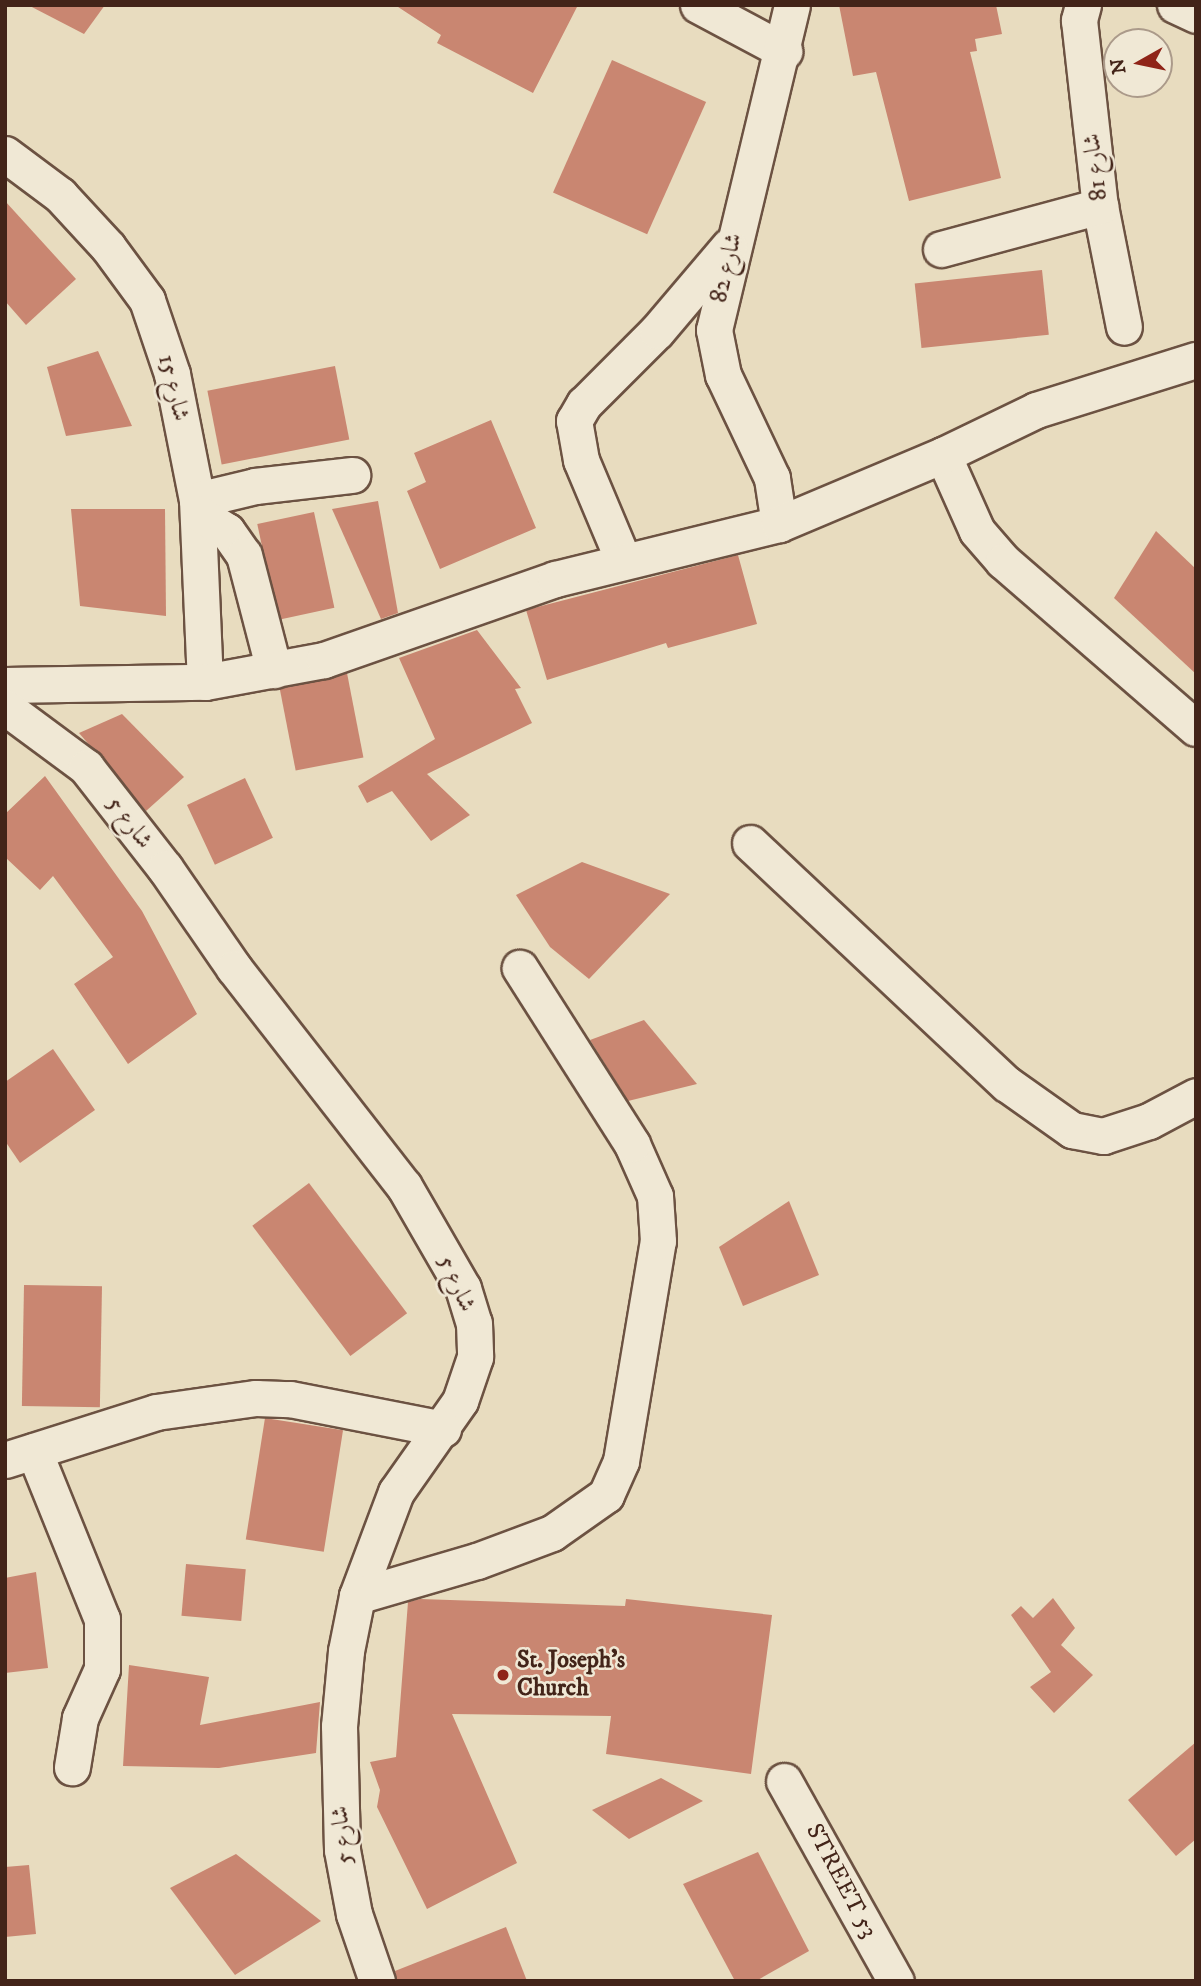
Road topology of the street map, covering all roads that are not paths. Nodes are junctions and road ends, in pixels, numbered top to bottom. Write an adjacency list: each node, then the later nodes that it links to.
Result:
1 (698, 5): 6 (street)
2 (792, 5): 6 (street, شارع 82)
3 (1083, 5): 8 (street, شارع 81)
4 (1175, 5): 5 (street)
5 (1196, 15)
6 (784, 51): 9 (street, شارع 82)
7 (5, 154): 15 (street, شارع 15)
8 (1100, 205): 10 (street); 11 (street, شارع 81)
9 (732, 244): 16 (street, شارع 82); 17 (street)
10 (941, 249)
11 (1124, 327)
12 (1196, 360): 13 (street)
13 (943, 455): 16 (street); 22 (street)
14 (352, 475): 15 (street)
15 (197, 506): 18 (street); 19 (street, شارع 15)
16 (779, 524): 17 (street)
17 (623, 560): 18 (street)
18 (274, 670): 19 (street)
19 (205, 682): 20 (street)
20 (5, 685)
21 (5, 707): 26 (street, شارع 5)
22 (1196, 728)
23 (750, 843): 25 (street)
24 (520, 968): 28 (street)
25 (1196, 1096)
26 (443, 1429): 27 (street); 28 (street, شارع 5)
27 (20, 1456): 29 (street)
28 (357, 1596): 31 (street, شارع 5)
29 (72, 1767)
30 (784, 1781): 32 (street, STREET 53)
31 (377, 1981)
32 (896, 1981)

